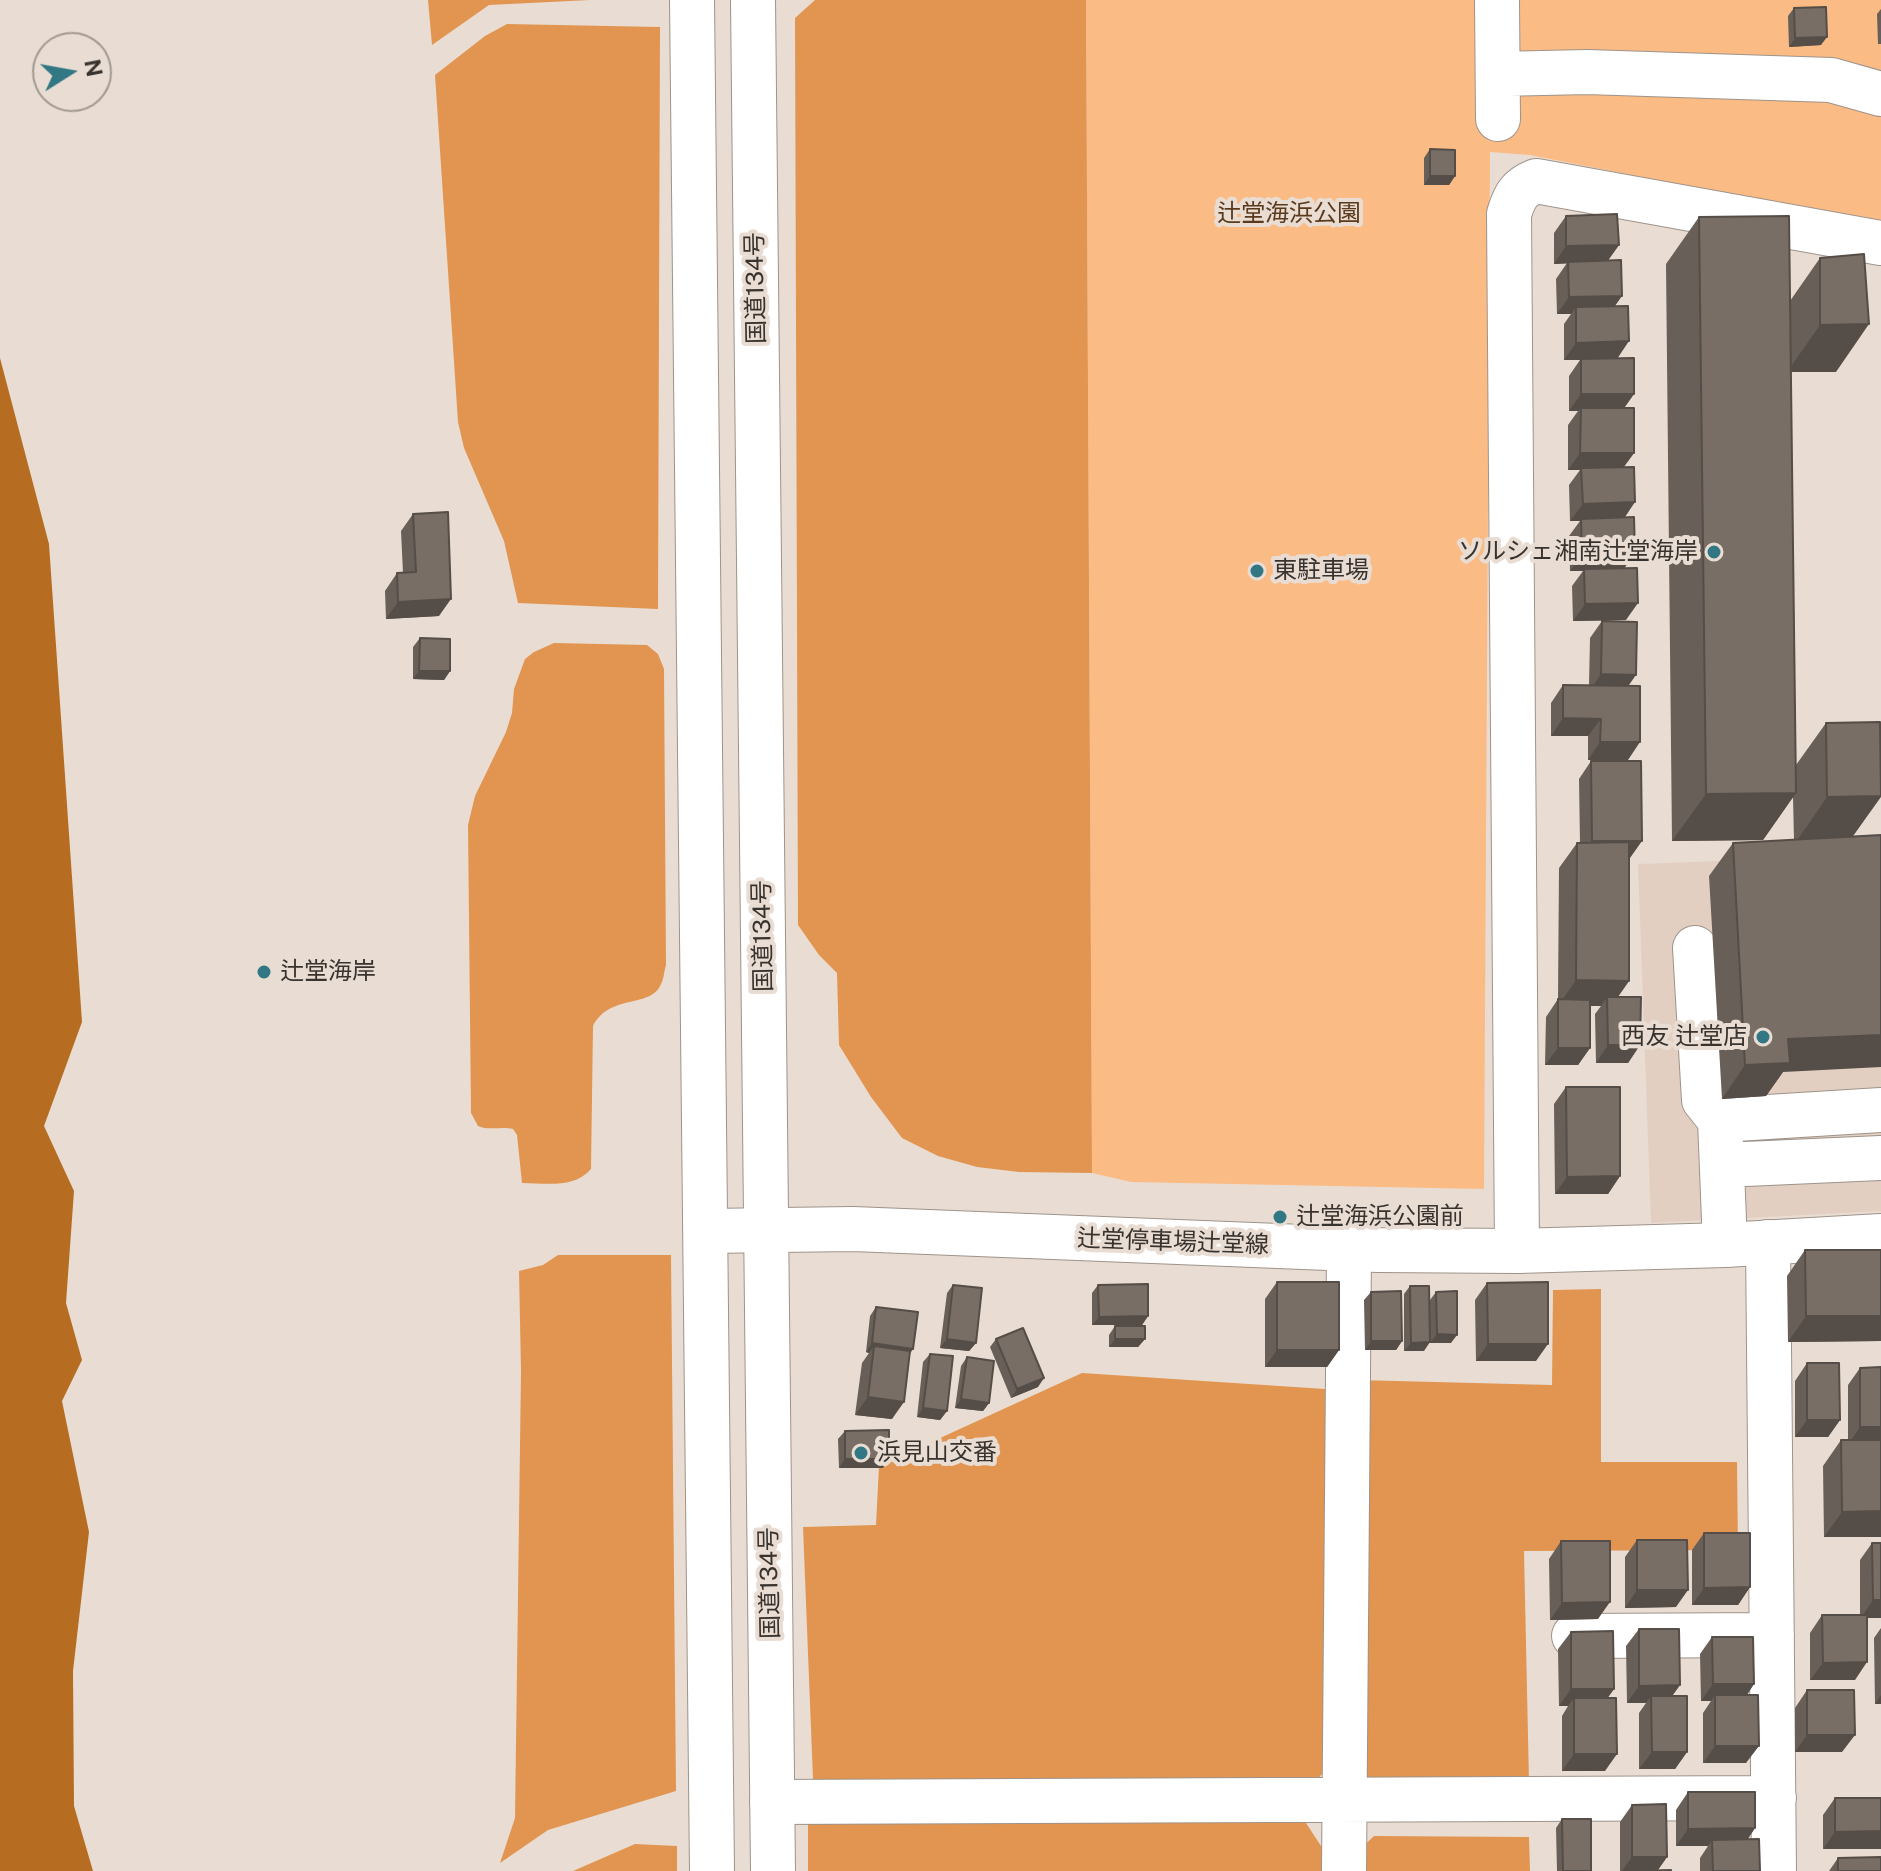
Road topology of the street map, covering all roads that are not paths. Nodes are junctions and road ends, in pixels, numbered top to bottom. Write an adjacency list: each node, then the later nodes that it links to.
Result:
1 (692, 0): 9 (main road)
2 (753, 0): 8 (main road, 国道134号)
3 (1497, 0): 4 (main road)
4 (1498, 74): 5 (main road); 6 (main road)
5 (1881, 94)
6 (1498, 119)
7 (1881, 243): 21 (main road)
8 (759, 633): 9 (main road); 15 (main road, 国道134号)
9 (699, 635): 16 (main road)
10 (1695, 948): 12 (main road)
11 (1881, 1110): 12 (main road)
12 (1720, 1120): 14 (main road)
13 (1881, 1158): 14 (main road)
14 (1723, 1165): 19 (main road)
15 (766, 1230): 16 (main road, 辻堂停車場辻堂線); 20 (main road, 辻堂停車場辻堂線); 26 (main road, 国道134号)
16 (706, 1231): 27 (main road)
17 (1881, 1236): 18 (main road, 辻堂停車場辻堂線)
18 (1768, 1242): 19 (main road, 辻堂停車場辻堂線); 22 (main road)
19 (1725, 1245): 21 (main road, 辻堂停車場辻堂線)
20 (1349, 1249): 21 (main road, 辻堂停車場辻堂線); 25 (main road)
21 (1517, 1251)
22 (1772, 1635): 23 (main road); 24 (main road)
23 (1574, 1636)
24 (1774, 1798): 25 (main road); 30 (main road)
25 (1343, 1801): 26 (main road); 29 (main road)
26 (772, 1802): 28 (main road, 国道134号)
27 (712, 1871)
28 (773, 1871)
29 (1344, 1871)
30 (1774, 1871)

